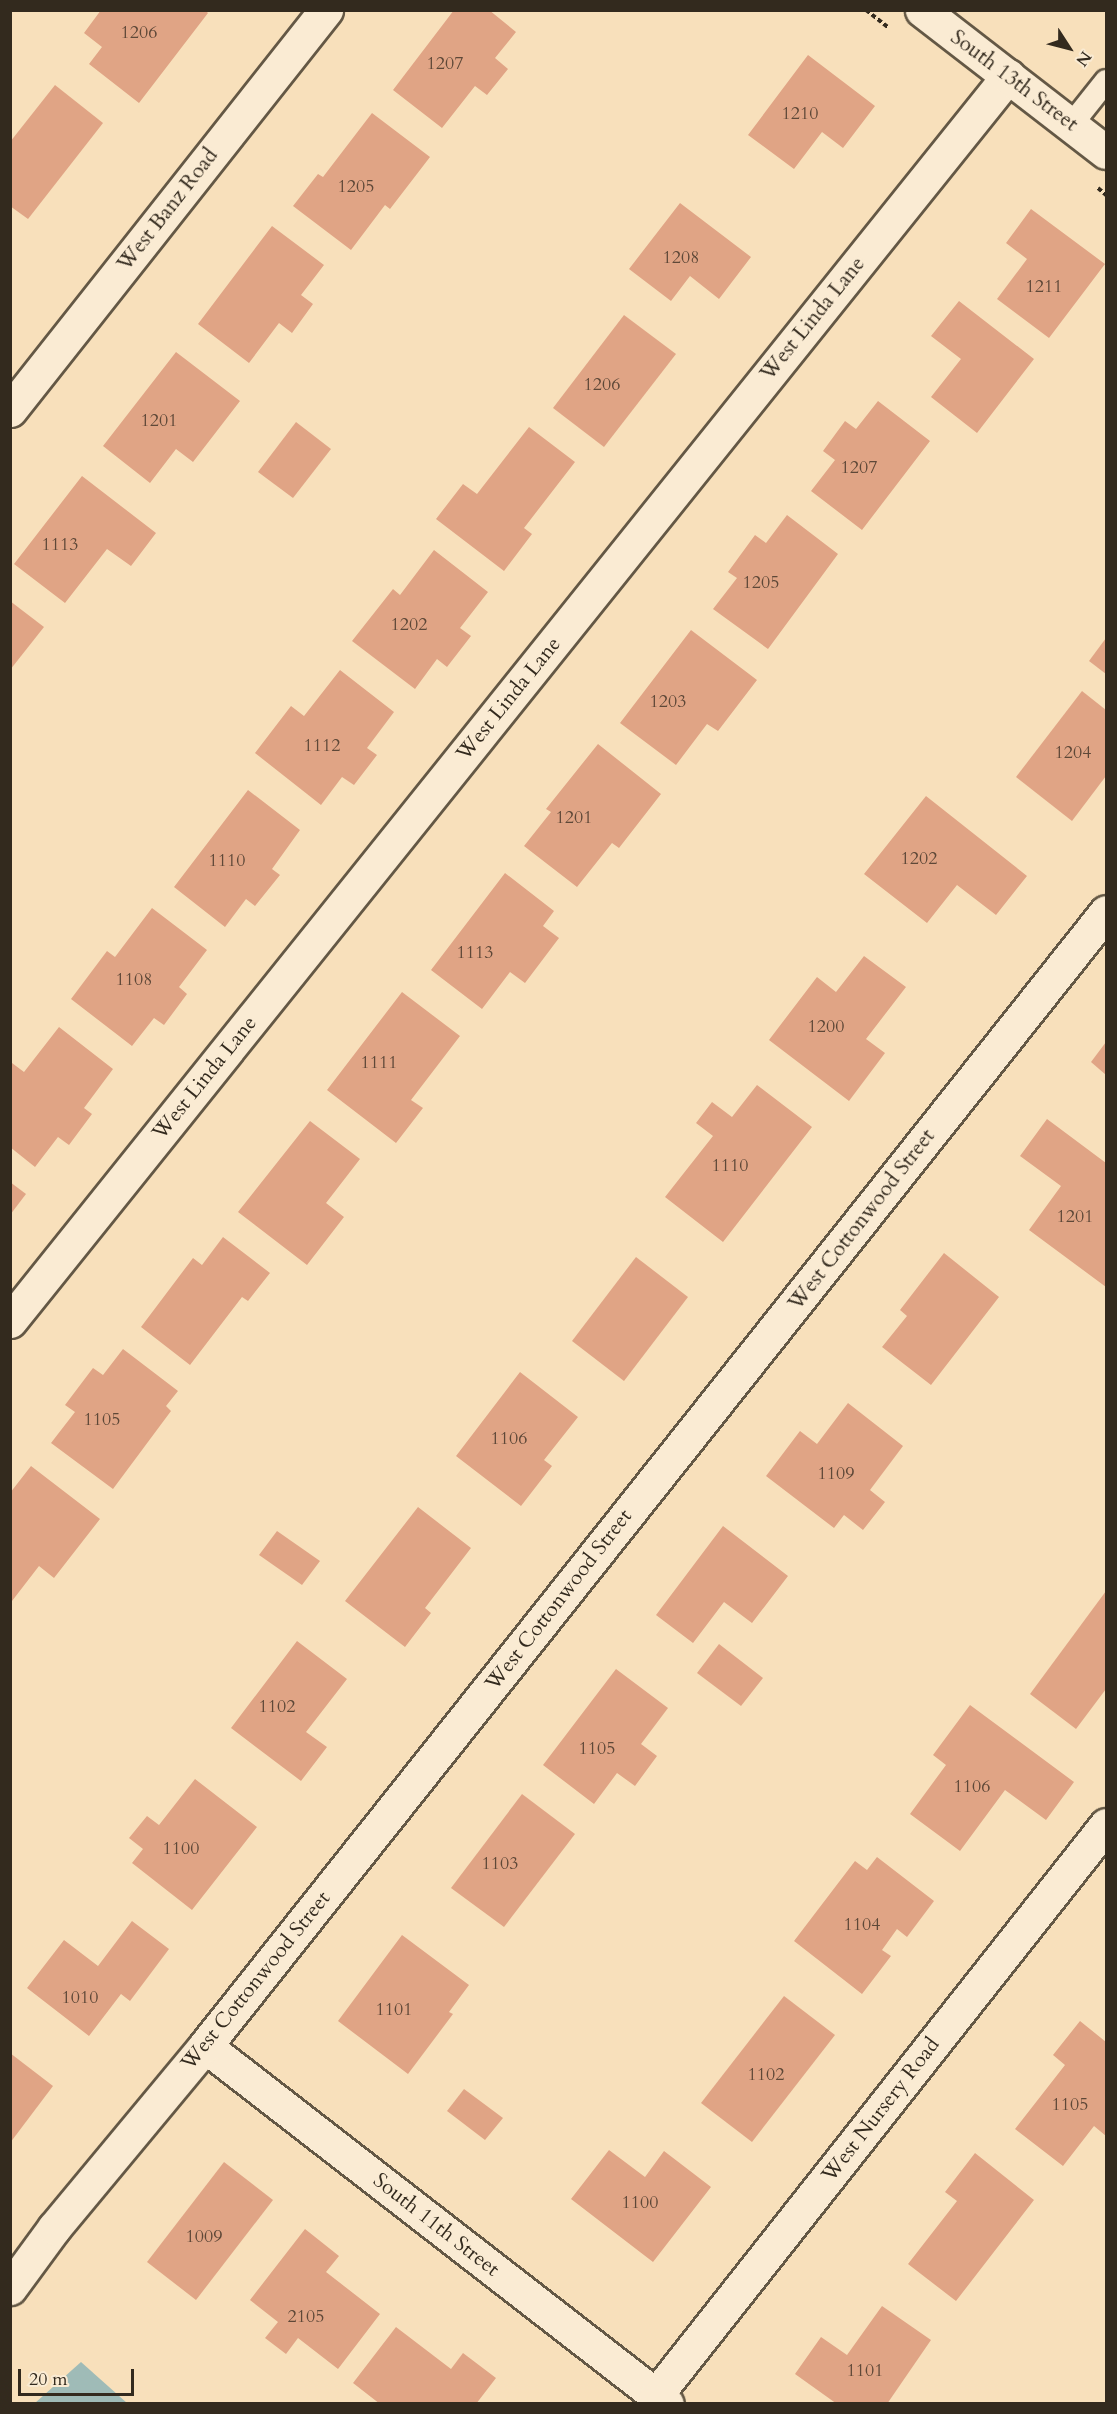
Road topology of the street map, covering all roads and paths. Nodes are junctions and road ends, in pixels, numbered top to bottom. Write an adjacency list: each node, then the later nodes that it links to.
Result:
1 (326, 10): 7 (street, West Banz Road)
2 (922, 10): 3 (street, South 13th Street)
3 (1008, 76): 5 (street, South 13th Street); 9 (street, West Linda Lane)
4 (1107, 81): 5 (lane)
5 (1071, 125): 6 (street, South 13th Street)
6 (1107, 152)
7 (10, 410)
8 (1107, 912): 11 (street, West Cottonwood Street)
9 (10, 1321)
10 (1107, 1825): 13 (street, West Nursery Road)
11 (205, 2046): 12 (street, West Cottonwood Street); 13 (street, South 11th Street)
12 (10, 2288)
13 (661, 2399)

